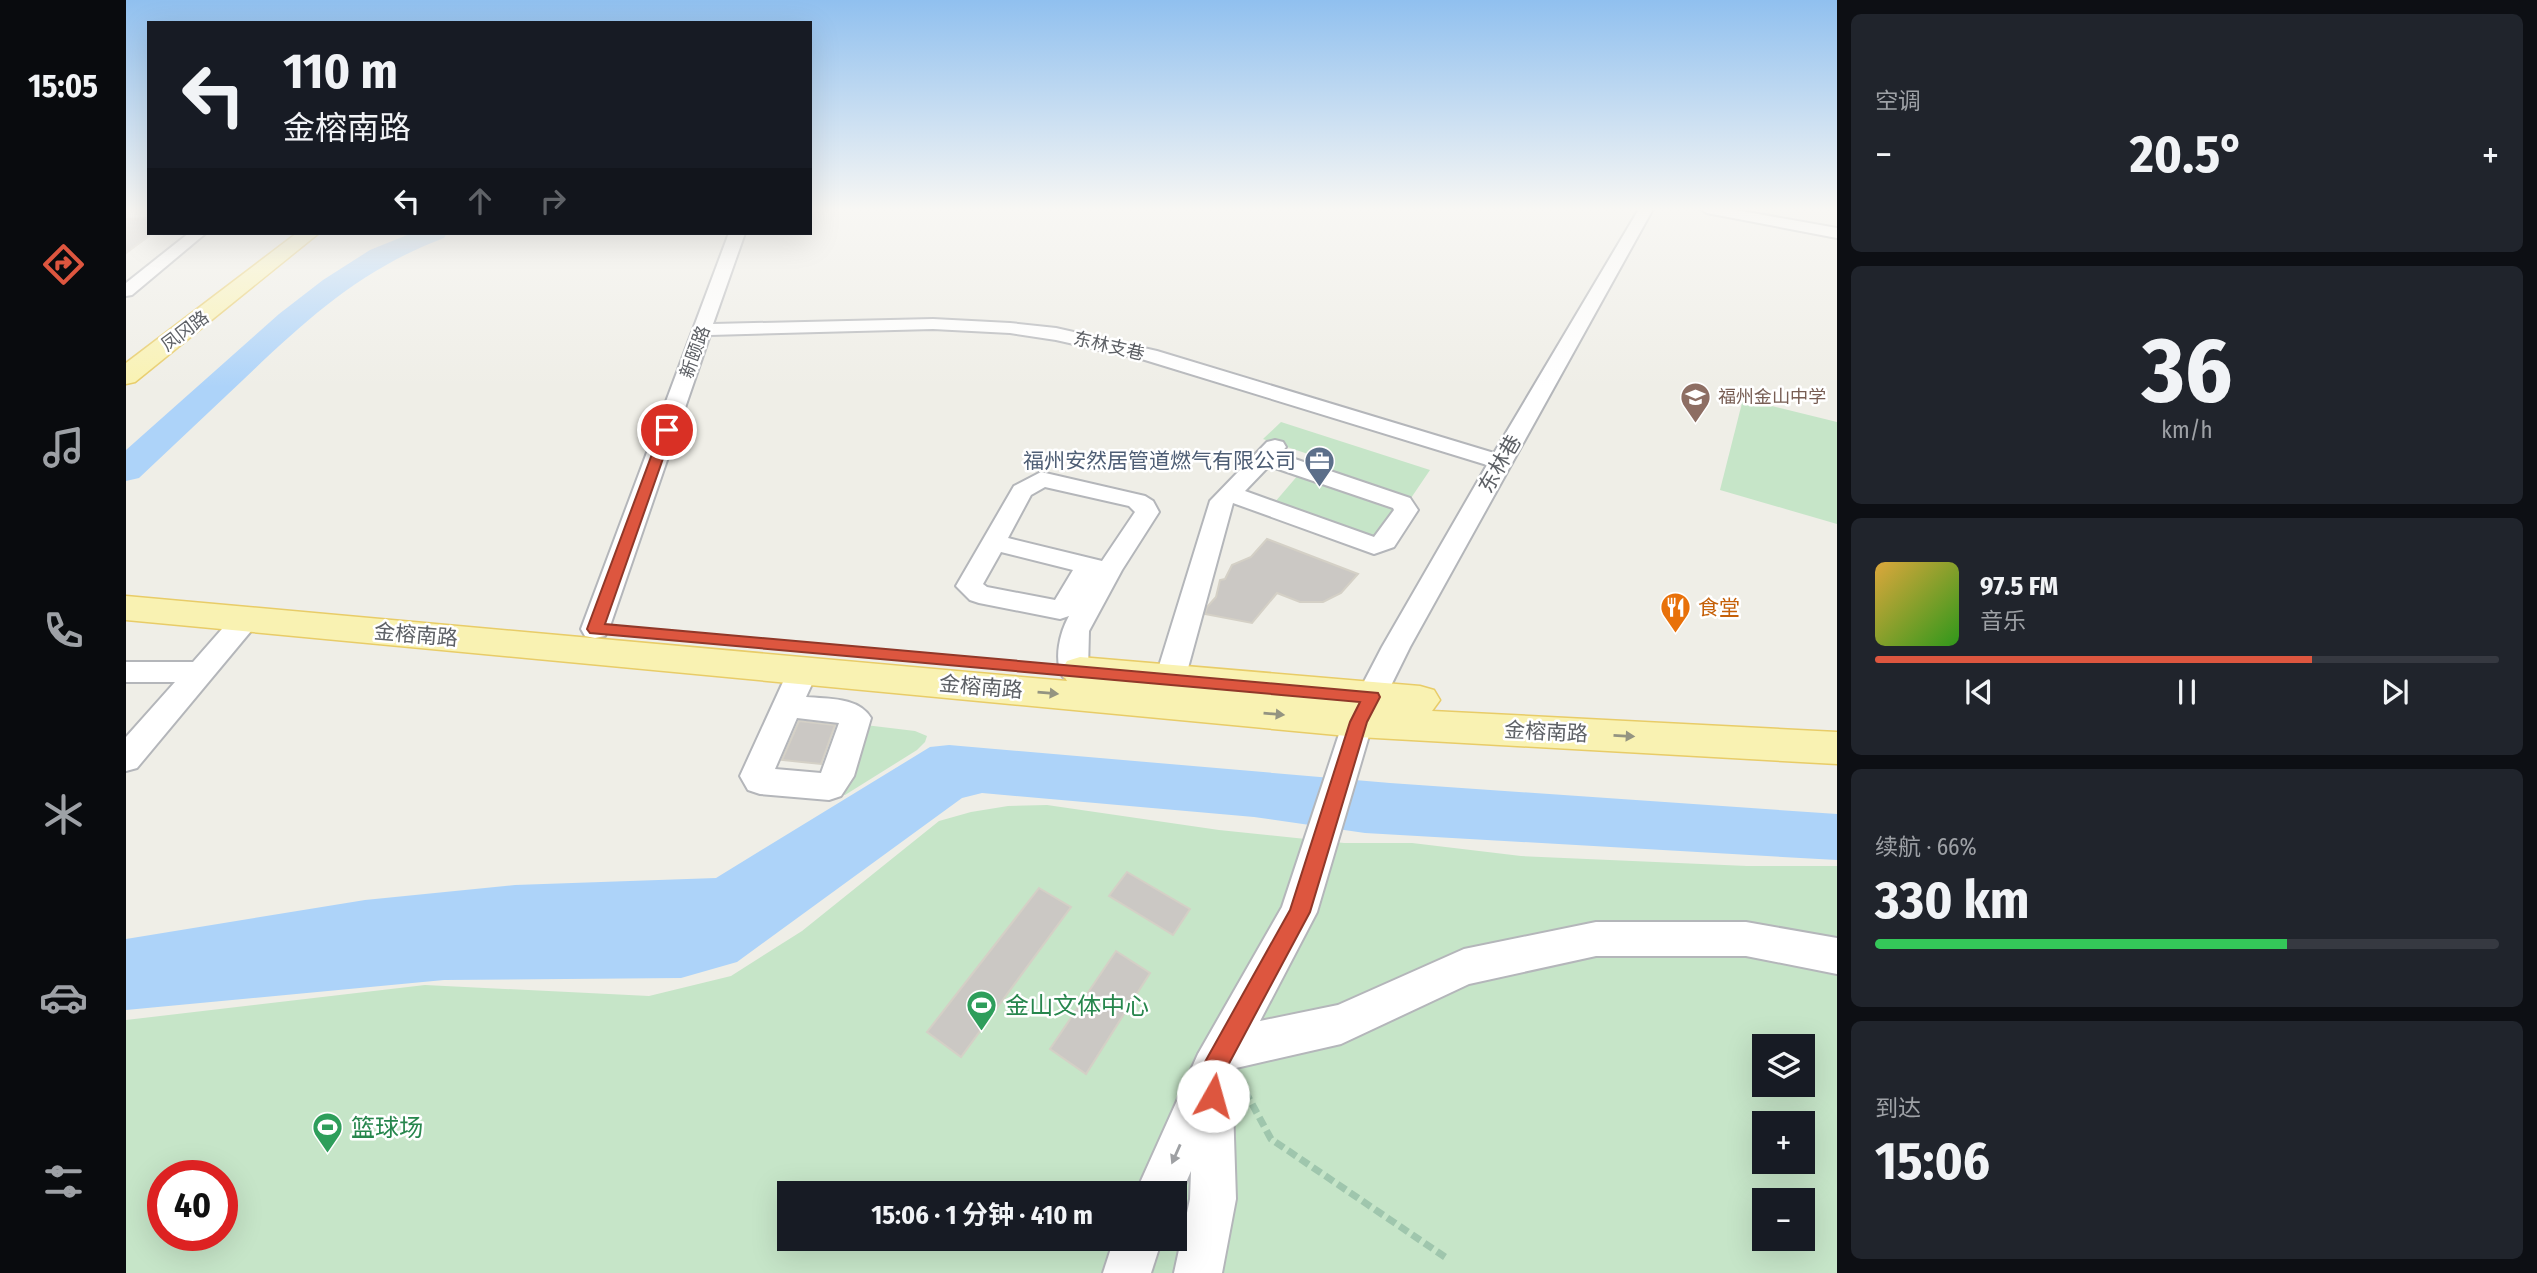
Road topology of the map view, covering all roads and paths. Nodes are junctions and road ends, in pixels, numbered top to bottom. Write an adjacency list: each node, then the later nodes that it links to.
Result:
1 (154, 268): 5 (street)
2 (264, 268): 9 (main road, 凤冈路)
3 (725, 268): 8 (street, 新颐路)
4 (1612, 268): 10 (street, 东林巷)
5 (145, 276): 6 (street); 7 (street)
6 (126, 277)
7 (126, 291)
8 (703, 331): 10 (street, 东林支巷); 17 (street, 新颐路)
9 (126, 376)
10 (1500, 462): 24 (street, 东林巷)
11 (1230, 494): 11 (street); 22 (street)
12 (993, 542): 13 (street); 13 (street); 13 (street)
13 (1098, 568): 18 (street)
14 (126, 586): 17 (main road, 金榕南路)
15 (126, 608): 16 (main road, 金榕南路)
16 (246, 619): 19 (main road, 金榕南路); 21 (street)
17 (595, 629): 18 (main road, 金榕南路)
18 (1073, 670): 22 (main road, 金榕南路)
19 (803, 671): 23 (street); 24 (main road, 金榕南路, one-way to 24)
20 (126, 672): 21 (street)
21 (201, 672): 27 (street)
22 (1170, 679): 24 (main road, 金榕南路)
23 (787, 706)
24 (1365, 710): 25 (main road, 金榕南路); 26 (main road, 金榕南路, one-way to 26); 29 (street, 东林巷)
25 (1837, 722)
26 (1837, 748)
27 (126, 759)
28 (1837, 956): 29 (street)
29 (1218, 1060): 30 (street, 东林巷, one-way to 30); 32 (path); 34 (street)
30 (1164, 1181)
31 (1134, 1251): 33 (street)
32 (1445, 1257)
33 (1127, 1273)
34 (1198, 1273)

